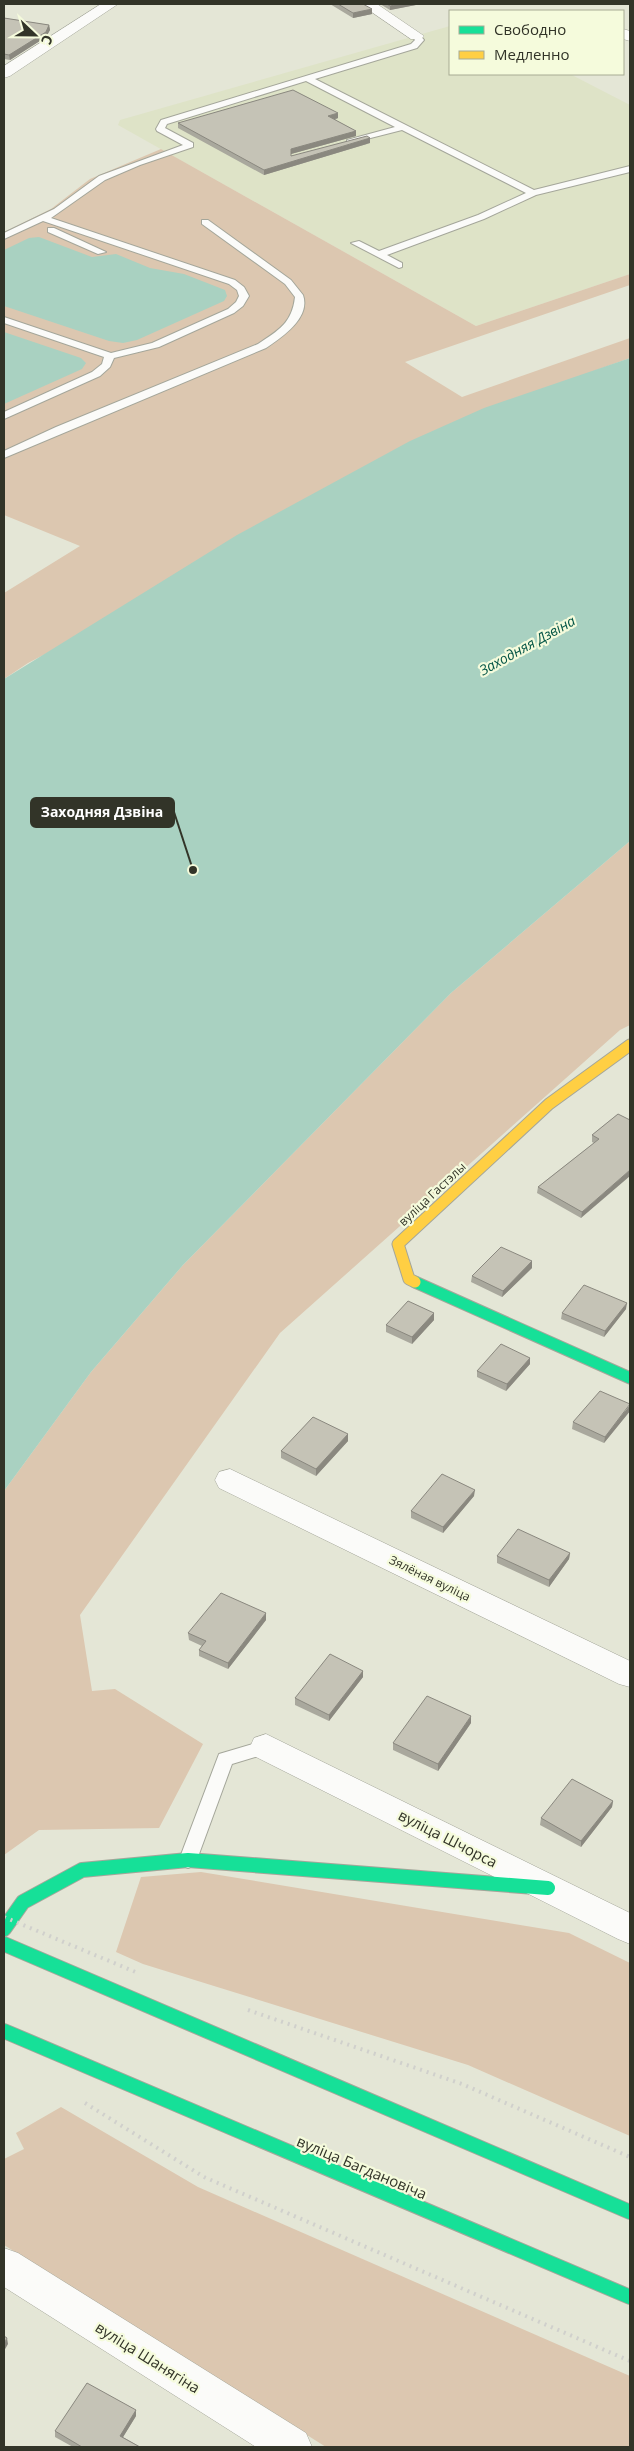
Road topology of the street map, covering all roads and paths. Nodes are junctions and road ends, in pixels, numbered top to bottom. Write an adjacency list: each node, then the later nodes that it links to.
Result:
1 (111, 4): 4 (street)
2 (366, 4): 3 (street)
3 (416, 36): 5 (lane)
4 (4, 73)
5 (308, 79): 6 (lane); 10 (lane)
6 (404, 127): 7 (lane); 9 (lane)
7 (341, 145)
8 (630, 169): 9 (lane)
9 (533, 193): 15 (lane)
10 (43, 218): 12 (lane); 14 (lane); 18 (lane)
11 (205, 222): 20 (lane)
12 (4, 236)
13 (356, 243): 15 (lane)
14 (101, 252)
15 (378, 255): 16 (lane)
16 (399, 265)
17 (4, 320): 18 (lane)
18 (110, 356): 19 (lane)
19 (4, 416)
20 (4, 455)
21 (630, 1045): 22 (street, вуліца Гастэлы)
22 (630, 1378)
23 (230, 1480): 24 (street, Зялёная вуліца)
24 (630, 1676)
25 (266, 1747): 26 (lane); 27 (street, вуліца Шчорса)
26 (188, 1860): 27 (street); 29 (street)
27 (548, 1888): 30 (street, вуліца Шчорса)
28 (4, 1917): 32 (path, bridge)
29 (4, 1929)
30 (630, 1929)
31 (4, 1944): 37 (street)
32 (148, 1976)
33 (240, 2008): 36 (path)
34 (4, 2031): 39 (street, вуліца Багдановіча)
35 (82, 2102): 40 (path)
36 (630, 2157)
37 (630, 2212)
38 (4, 2266): 41 (street, вуліца Шанягіна)
39 (630, 2297)
40 (630, 2361)
41 (292, 2447)

